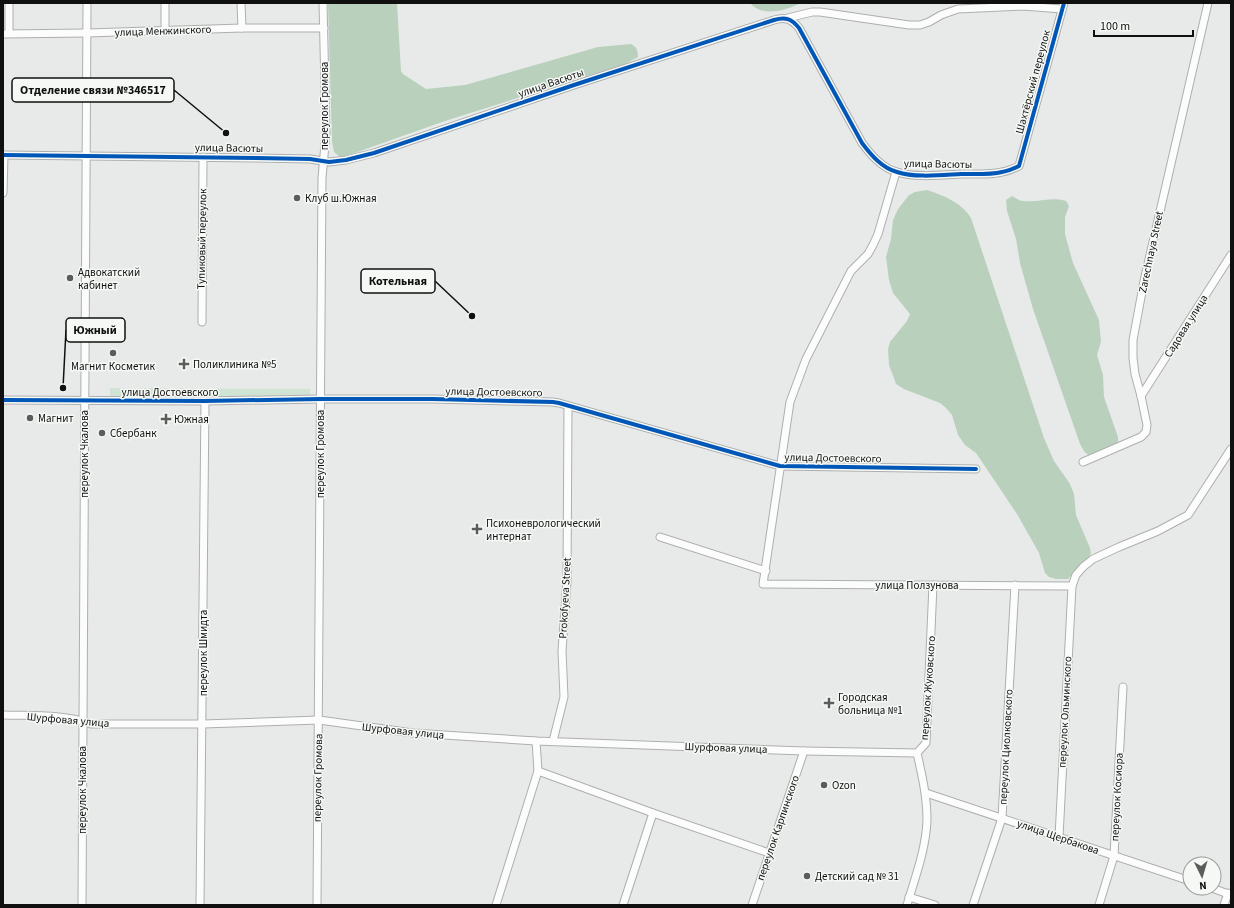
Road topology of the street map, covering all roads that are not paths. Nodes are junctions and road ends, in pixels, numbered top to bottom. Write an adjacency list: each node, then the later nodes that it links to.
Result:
1 (9, 3): 12 (street)
2 (87, 3): 13 (street, переулок Чкалова)
3 (165, 3): 11 (street)
4 (241, 3): 9 (street)
5 (323, 3): 10 (street, переулок Громова)
6 (1208, 3): 23 (street, Zarechnaya Street)
7 (1063, 6): 8 (street); 18 (street, Шахтёрский переулок)
8 (788, 18): 17 (street, улица Васюты); 19 (street, улица Васюты)
9 (242, 28): 10 (street, улица Менжинского); 11 (street, улица Менжинского)
10 (324, 28): 17 (street, переулок Громова)
11 (165, 30): 13 (street, улица Менжинского)
12 (6, 33): 13 (street, улица Менжинского)
13 (87, 34): 15 (street, переулок Чкалова)
14 (4, 155): 15 (street, улица Васюты); 20 (street)
15 (86, 156): 16 (street, улица Васюты); 26 (street, переулок Чкалова)
16 (203, 157): 17 (street, улица Васюты); 22 (street, Тупиковый переулок)
17 (324, 162): 24 (street, переулок Громова)
18 (1019, 166): 19 (street, улица Васюты)
19 (896, 172): 31 (street)
20 (3, 193)
21 (1231, 255): 23 (street, Садовая улица)
22 (202, 322)
23 (1141, 396): 30 (street, Zarechnaya Street)
24 (320, 399): 27 (street, улица Достоевского); 28 (street, улица Достоевского); 40 (street, переулок Громова)
25 (3, 400): 26 (street, улица Достоевского)
26 (84, 400): 27 (street, улица Достоевского); 41 (street, переулок Чкалова)
27 (205, 401): 42 (street, переулок Шмидта)
28 (568, 406): 31 (street, улица Достоевского); 44 (street, Prokofyeva Street)
29 (1231, 449): 37 (street)
30 (1083, 462)
31 (780, 466): 32 (street, улица Достоевского); 34 (street)
32 (976, 469)
33 (660, 537): 34 (street)
34 (766, 572): 35 (street, улица Ползунова)
35 (934, 585): 36 (street, улица Ползунова); 46 (street, переулок Жуковского)
36 (1015, 585): 37 (street, улица Ползунова); 50 (street, переулок Циолковского)
37 (1072, 586): 51 (street, переулок Ольминского)
38 (1123, 687): 53 (street, переулок Косиора)
39 (3, 715): 41 (street, Шурфовая улица)
40 (319, 720): 42 (street, Шурфовая улица); 43 (street, Шурфовая улица); 59 (street, переулок Громова)
41 (82, 721): 42 (street, Шурфовая улица); 57 (street, переулок Чкалова)
42 (203, 724): 58 (street, переулок Шмидта)
43 (536, 741): 44 (street, Шурфовая улица); 47 (street)
44 (553, 741): 45 (street, Шурфовая улица)
45 (804, 751): 46 (street); 52 (street, переулок Карпинского)
46 (917, 753): 48 (street, переулок Жуковского)
47 (538, 771): 49 (street); 60 (street)
48 (926, 793): 50 (street, улица Щербакова); 56 (street, переулок Жуковского)
49 (653, 813): 52 (street); 61 (street)
50 (1002, 818): 51 (street, улица Щербакова); 65 (street, переулок Циолковского)
51 (1059, 837): 53 (street, улица Щербакова)
52 (769, 853): 62 (street, переулок Карпинского)
53 (1114, 856): 54 (street, улица Щербакова); 66 (street, переулок Косиора)
54 (1182, 878)
55 (1229, 894): 67 (street)
56 (909, 897): 63 (street, переулок Жуковского); 64 (street)
57 (82, 905)
58 (200, 905)
59 (317, 905)
60 (496, 905)
61 (623, 905)
62 (752, 905)
63 (907, 905)
64 (935, 905)
65 (973, 905)
66 (1099, 905)
67 (1224, 905)

